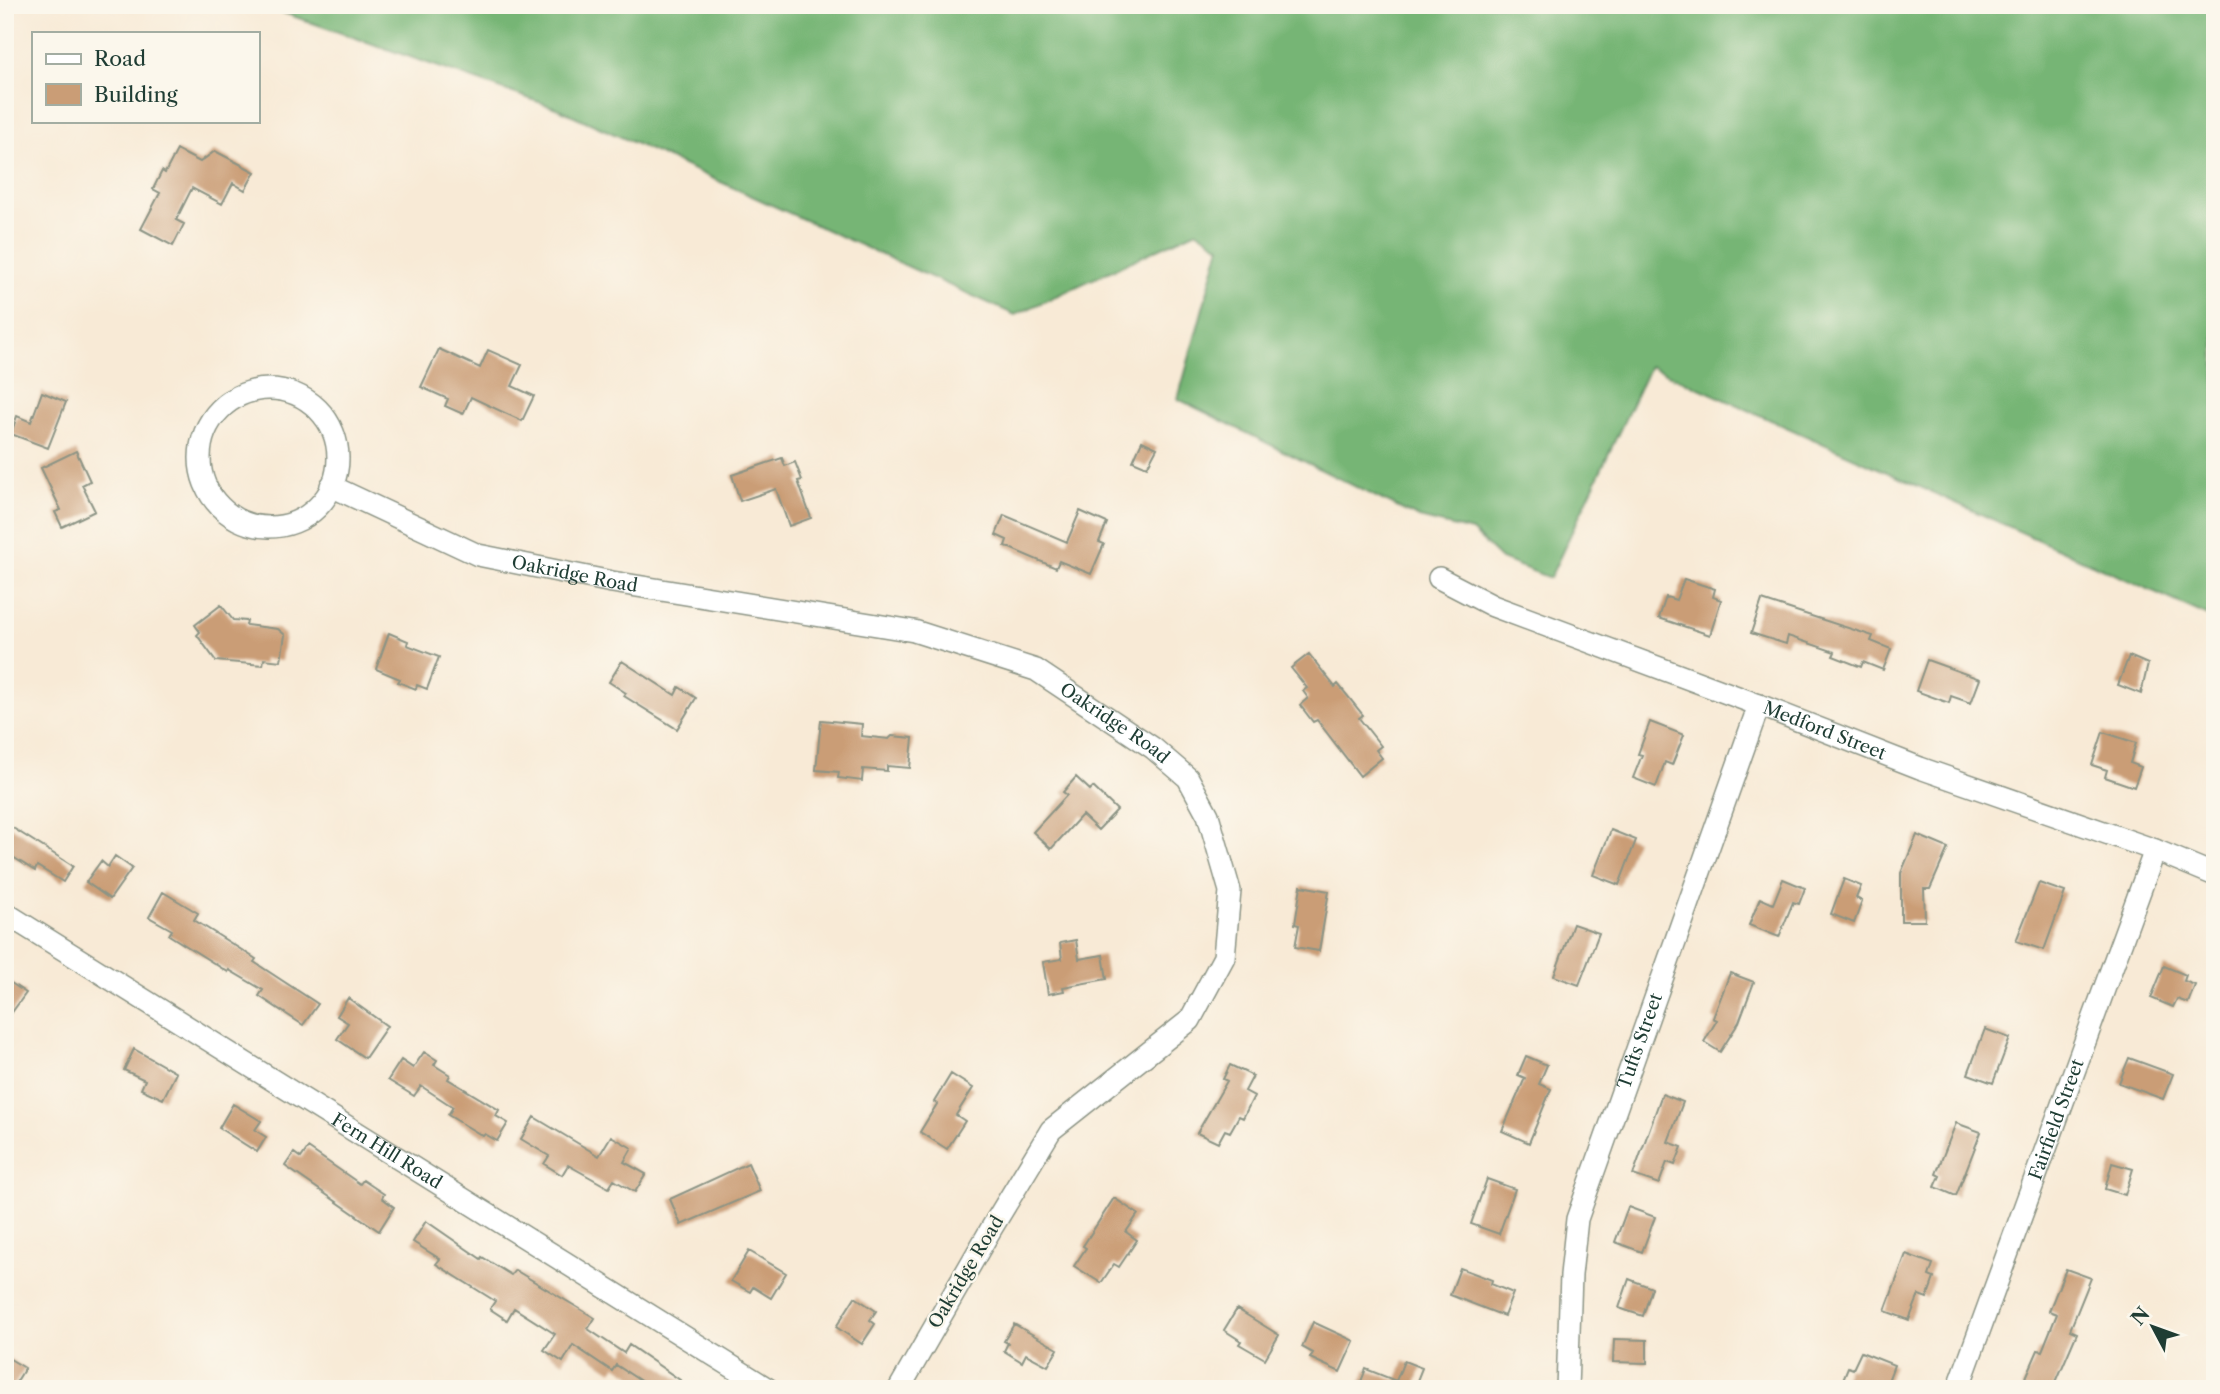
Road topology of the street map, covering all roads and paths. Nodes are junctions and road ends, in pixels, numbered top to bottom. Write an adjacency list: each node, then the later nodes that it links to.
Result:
1 (331, 486): 1 (street); 8 (street, Oakridge Road)
2 (1439, 578): 3 (street, Medford Street)
3 (1759, 705): 4 (street, Medford Street); 9 (street, Tufts Street)
4 (2155, 850): 5 (street, Medford Street); 10 (street, Fairfield Street)
5 (2215, 875)
6 (5, 913): 7 (street, Fern Hill Road)
7 (768, 1389)
8 (898, 1389)
9 (1567, 1389)
10 (1958, 1389)

